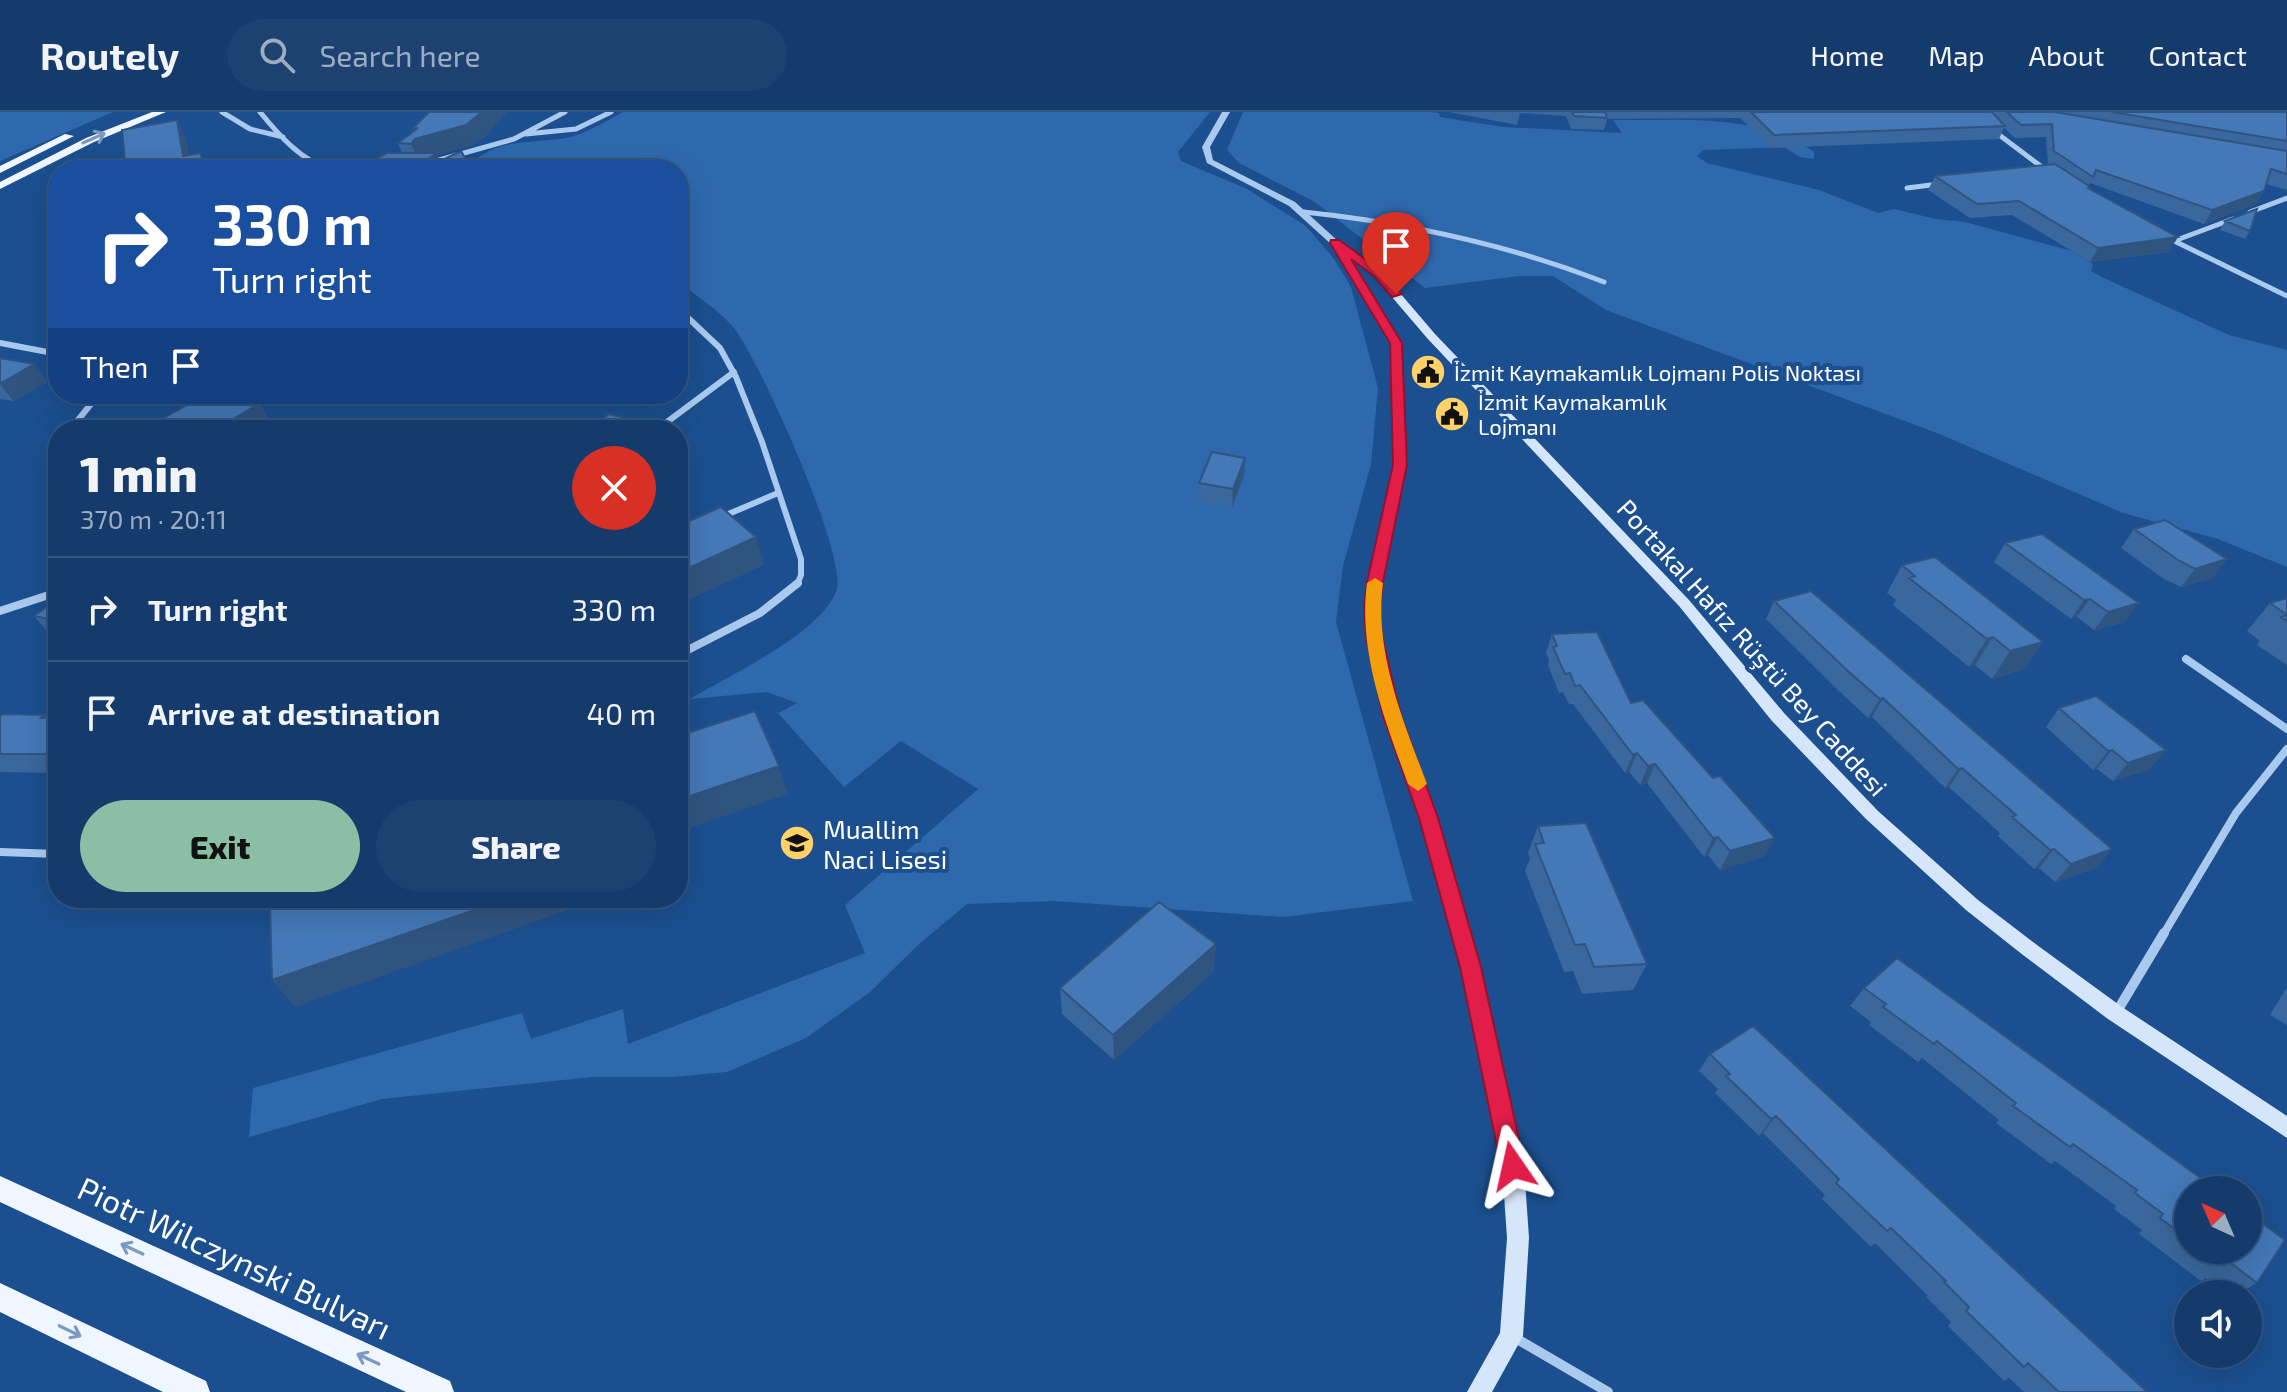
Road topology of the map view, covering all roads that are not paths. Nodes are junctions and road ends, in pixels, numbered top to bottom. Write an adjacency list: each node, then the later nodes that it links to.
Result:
1 (128, 112): 18 (main road)
2 (161, 112): 12 (main road, one-way to 2)
3 (222, 112): 10 (street)
4 (260, 112): 10 (street)
5 (565, 112): 9 (street)
6 (611, 112): 9 (street)
7 (1226, 112): 25 (street)
8 (1982, 112): 17 (street)
9 (525, 134): 11 (street)
10 (285, 138): 13 (street)
11 (478, 151): 14 (street); 15 (street)
12 (51, 160)
13 (312, 160)
14 (441, 160)
15 (465, 160)
16 (48, 161): 22 (main road, one-way to 16)
17 (2042, 167): 19 (street); 20 (street)
18 (0, 170)
19 (2027, 170)
20 (2054, 175)
21 (1946, 183): 23 (street)
22 (0, 186)
23 (1907, 188)
24 (2287, 198): 27 (street)
25 (1304, 212): 28 (street); 29 (street)
26 (2162, 234): 27 (street)
27 (2174, 241): 30 (street)
28 (1335, 243): 48 (main road, Portakal Hafız Rüştü Bey Caddesi); 52 (main road)
29 (1604, 282)
30 (2287, 296)
31 (688, 318): 34 (street)
32 (0, 343): 33 (street)
33 (48, 352)
34 (734, 372): 37 (street); 38 (street)
35 (91, 404): 36 (street)
36 (78, 420)
37 (670, 420)
38 (778, 493): 39 (street); 42 (street)
39 (706, 524)
40 (48, 595): 41 (street)
41 (0, 611)
42 (688, 650)
43 (2186, 659): 44 (street)
44 (2287, 729)
45 (2287, 749): 48 (street)
46 (0, 852): 47 (street)
47 (48, 854)
48 (2115, 1013): 49 (main road, Portakal Hafız Rüştü Bey Caddesi)
49 (2287, 1128)
50 (0, 1189): 54 (main road, Piotr Wilczynski Bulvarı, one-way to 50)
51 (0, 1297): 53 (main road, one-way to 53)
52 (1511, 1336): 55 (main road); 56 (street)
53 (195, 1392)
54 (439, 1392)
55 (1479, 1392)
56 (1608, 1392)

